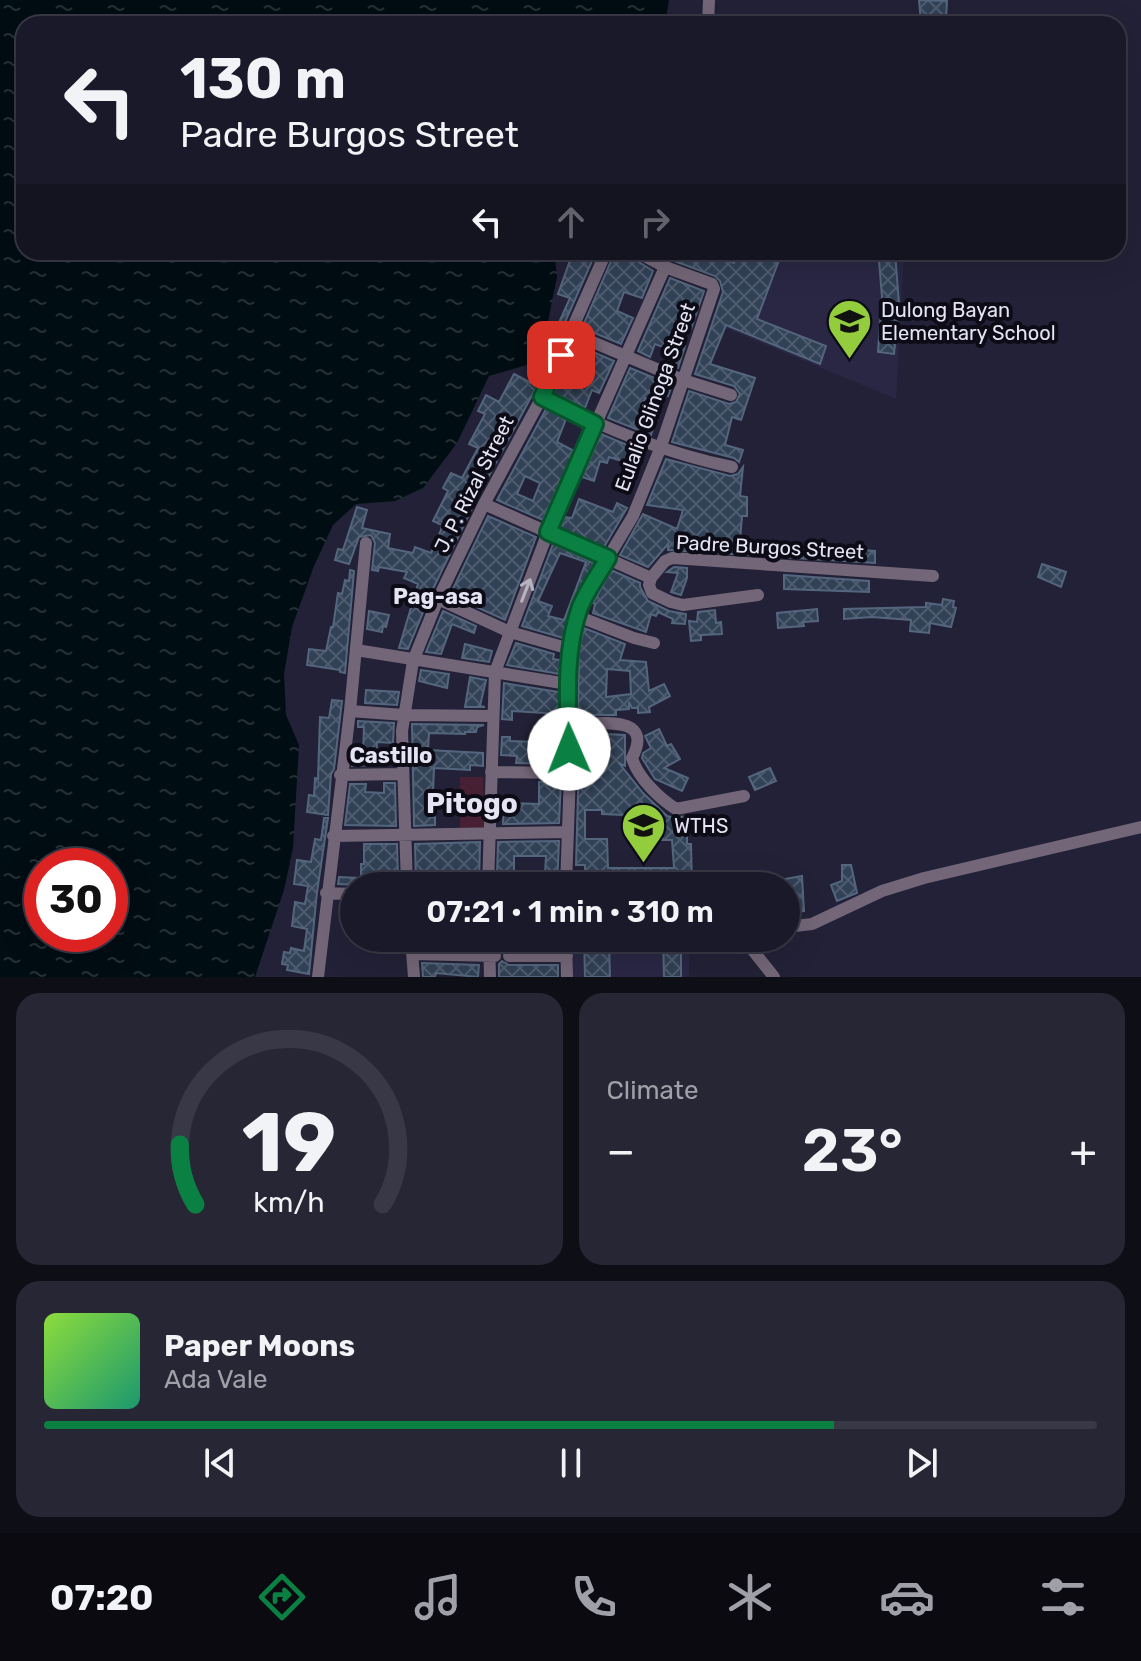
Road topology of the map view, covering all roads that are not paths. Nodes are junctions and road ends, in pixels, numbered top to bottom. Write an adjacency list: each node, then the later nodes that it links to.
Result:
1 (603, 260): 4 (street, J. P. Rizal Street)
2 (652, 260): 3 (street)
3 (665, 267): 5 (street); 6 (street, Eulalio Glinoga Street)
4 (571, 333): 5 (street); 8 (street, J. P. Rizal Street)
5 (627, 357): 6 (street); 9 (street)
6 (683, 380): 7 (street); 10 (street, Eulalio Glinoga Street)
7 (731, 395)
8 (542, 397): 9 (street); 12 (street, J. P. Rizal Street)
9 (595, 424): 10 (street); 13 (street)
10 (660, 449): 11 (street); 15 (street, Eulalio Glinoga Street)
11 (732, 467)
12 (484, 504): 13 (street); 19 (street, J. P. Rizal Street)
13 (548, 532): 15 (street); 21 (street, one-way to 13)
14 (366, 543): 24 (street)
15 (608, 558): 17 (street); 20 (street, Eulalio Glinoga Street)
16 (933, 576): 17 (street, Padre Burgos Street)
17 (651, 578): 18 (street)
18 (758, 595)
19 (438, 599): 21 (street); 25 (street, J. P. Rizal Street)
20 (577, 616): 22 (street); 23 (street, Eulalio Glinoga Street)
21 (510, 632): 23 (street); 26 (street)
22 (654, 643)
23 (570, 649): 27 (street, Eulalio Glinoga Street)
24 (356, 650): 25 (street); 28 (street)
25 (413, 661): 26 (street); 29 (street, J. P. Rizal Street)
26 (495, 672): 27 (street); 30 (street)
27 (568, 684): 31 (street, Eulalio Glinoga Street)
28 (350, 711): 29 (street); 35 (street)
29 (404, 715): 30 (street); 34 (street, J. P. Rizal Street)
30 (493, 716): 32 (street)
31 (568, 724): 33 (street, Eulalio Glinoga Street); 36 (street)
32 (491, 772): 33 (street); 39 (street)
33 (570, 773): 38 (street, Eulalio Glinoga Street)
34 (402, 774): 35 (street); 40 (street, J. P. Rizal Street)
35 (340, 775): 41 (street)
36 (744, 796)
37 (1141, 827): 47 (street)
38 (568, 832): 39 (street); 44 (street, Eulalio Glinoga Street)
39 (489, 833): 40 (street); 43 (street)
40 (405, 834): 41 (street); 42 (street, J. P. Rizal Street)
41 (333, 836): 45 (street)
42 (406, 872)
43 (488, 872)
44 (567, 872)
45 (326, 893): 46 (street); 54 (street)
46 (340, 894)
47 (800, 925)
48 (496, 952): 52 (street)
49 (567, 952): 53 (street)
50 (754, 952): 58 (street)
51 (412, 954): 52 (street); 55 (street)
52 (498, 956): 53 (street); 56 (street)
53 (567, 956): 57 (street)
54 (318, 977)
55 (414, 977)
56 (490, 977)
57 (567, 977)
58 (774, 977)

